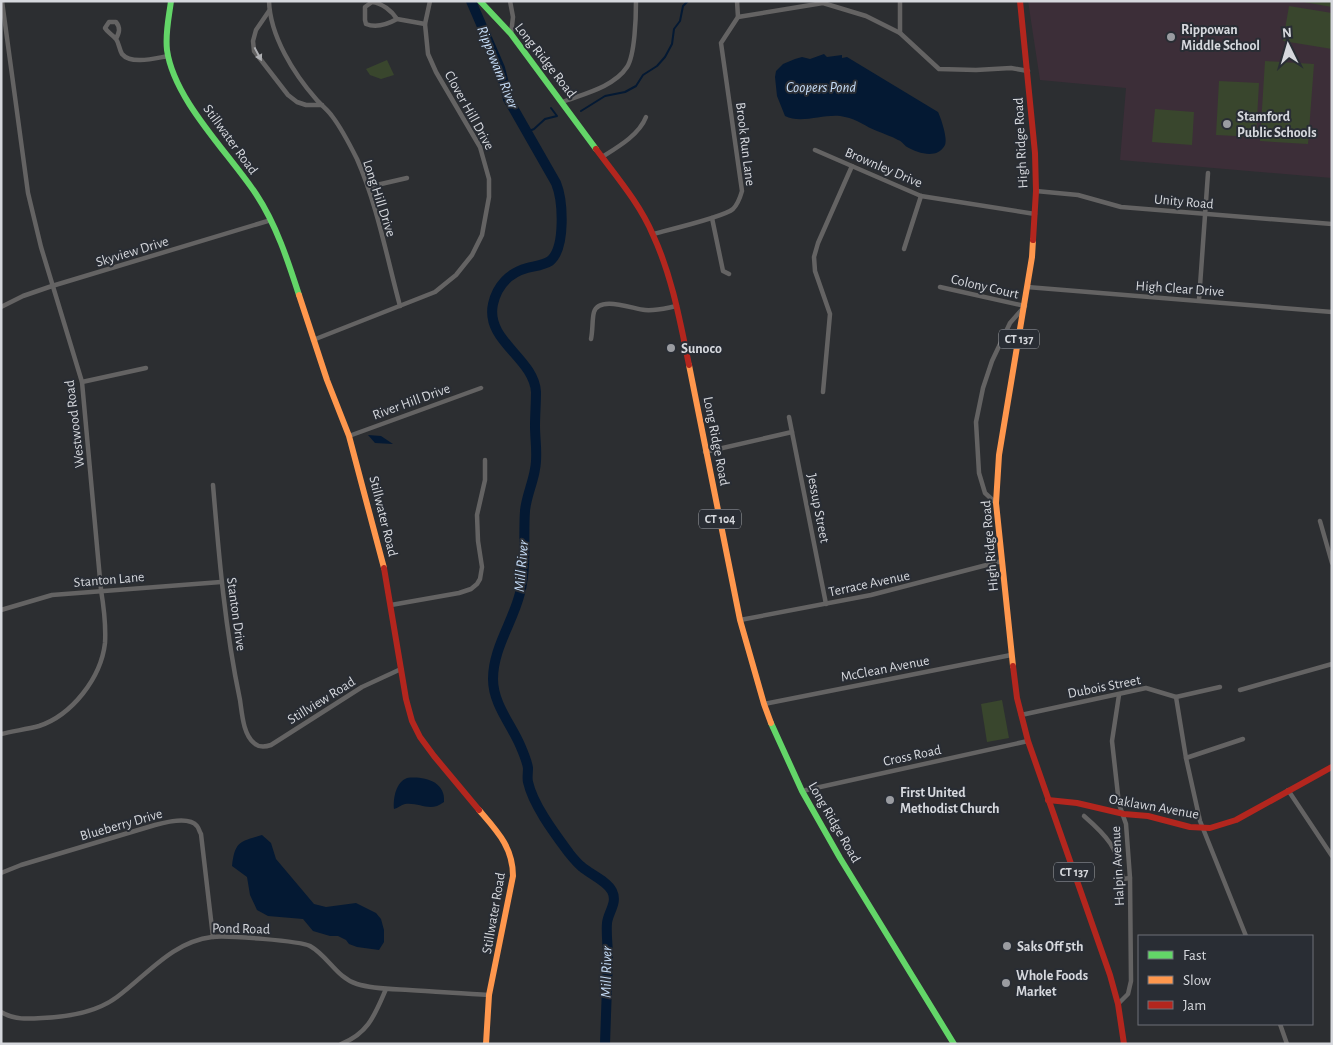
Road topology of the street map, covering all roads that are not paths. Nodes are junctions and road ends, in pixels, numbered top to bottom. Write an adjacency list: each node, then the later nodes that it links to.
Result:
1 (2, 1): 40 (street, Westwood Road)
2 (171, 1): 19 (main road, Stillwater Road)
3 (269, 1): 12 (street, Long Hill Drive)
4 (430, 1): 15 (street, Clover Hill Drive)
5 (510, 1): 17 (street)
6 (636, 1): 21 (street)
7 (738, 1): 13 (street)
8 (900, 1): 16 (street)
9 (1020, 1): 20 (main road, High Ridge Road / CT 137)
10 (823, 2): 13 (street); 16 (street)
11 (481, 3): 17 (main road, Long Ridge Road / CT 104)
12 (269, 11): 22 (street, Long Hill Drive); 22 (street, one-way to 22)
13 (738, 17): 34 (street, Brook Run Lane)
14 (398, 19): 14 (street); 15 (street)
15 (425, 24): 44 (street, Clover Hill Drive)
16 (900, 33): 20 (street)
17 (511, 34): 21 (main road, Long Ridge Road / CT 104)
18 (116, 39): 19 (street)
19 (168, 56): 35 (main road, Stillwater Road)
20 (1028, 71): 30 (main road, High Ridge Road / CT 137)
21 (562, 102): 25 (main road, Long Ridge Road / CT 104)
22 (322, 105): 29 (street, Long Hill Drive)
23 (646, 117): 25 (street)
24 (815, 150): 26 (street, Brownley Drive)
25 (602, 157): 37 (main road, Long Ridge Road / CT 104)
26 (852, 166): 31 (street, Brownley Drive); 54 (street)
27 (1208, 174): 33 (street)
28 (406, 178): 29 (street)
29 (368, 187): 44 (street, Long Hill Drive)
30 (1036, 191): 32 (main road, High Ridge Road / CT 137); 33 (street, Unity Road)
31 (921, 196): 32 (street, Brownley Drive); 38 (street)
32 (1035, 214): 42 (main road, High Ridge Road / CT 137)
33 (1205, 214): 36 (street, Unity Road); 43 (street)
34 (712, 218): 37 (street, Brook Run Lane); 39 (street)
35 (271, 220): 40 (street, Skyview Drive); 50 (main road, Stillwater Road)
36 (1332, 224)
37 (653, 234): 45 (main road, Long Ridge Road / CT 104)
38 (904, 250)
39 (729, 274)
40 (52, 286): 47 (street, Skyview Drive); 52 (street, Westwood Road)
41 (940, 287): 46 (street, Colony Court)
42 (1027, 287): 43 (street, High Clear Drive); 46 (main road, High Ridge Road / CT 137)
43 (1199, 300): 48 (street, High Clear Drive)
44 (400, 306): 50 (street, Clover Hill Drive)
45 (677, 306): 49 (street); 58 (main road, Long Ridge Road / CT 104)
46 (1025, 306): 61 (main road, High Ridge Road / CT 137); 61 (street)
47 (1, 307)
48 (1332, 312)
49 (591, 339)
50 (313, 340): 57 (main road, Stillwater Road)
51 (146, 368): 52 (street)
52 (82, 382): 66 (street, Westwood Road)
53 (481, 388): 57 (street, River Hill Drive)
54 (823, 392)
55 (789, 417): 56 (street, Jessup Street)
56 (792, 432): 58 (street); 67 (street, Jessup Street)
57 (349, 436): 68 (main road, Stillwater Road)
58 (706, 452): 70 (main road, Long Ridge Road / CT 104)
59 (485, 460): 68 (street)
60 (213, 485): 65 (street, Stanton Drive)
61 (996, 503): 63 (main road, High Ridge Road / CT 137)
62 (1320, 521): 64 (street)
63 (1002, 561): 67 (street, Terrace Avenue); 71 (main road, High Ridge Road / CT 137)
64 (1332, 563)
65 (221, 582): 66 (street, Stanton Lane); 83 (street, Stanton Drive)
66 (101, 590): 69 (street, Stanton Lane); 80 (street, Westwood Road)
67 (826, 604): 70 (street, Terrace Avenue)
68 (391, 605): 73 (main road, Stillwater Road)
69 (1, 610)
70 (740, 620): 78 (main road, Long Ridge Road / CT 104)
71 (1011, 654): 78 (street, McClean Avenue); 79 (main road, High Ridge Road / CT 137)
72 (1332, 664): 75 (street)
73 (401, 669): 83 (street, Stillview Road); 98 (main road, Stillwater Road)
74 (1220, 686): 77 (street)
75 (1240, 690)
76 (1118, 694): 77 (street, Dubois Street); 79 (street, Dubois Street); 89 (street, Halpin Avenue)
77 (1176, 697): 84 (street)
78 (764, 704): 87 (main road, Long Ridge Road / CT 104)
79 (1021, 715): 82 (main road, High Ridge Road / CT 137)
80 (1, 734)
81 (1243, 739): 84 (street)
82 (1028, 742): 87 (street, Cross Road); 88 (main road, High Ridge Road / CT 137)
83 (253, 743)
84 (1186, 758): 91 (street)
85 (1332, 767): 86 (main road, Oaklawn Avenue)
86 (1288, 790): 91 (main road, Oaklawn Avenue); 92 (street)
87 (802, 791): 104 (main road, Long Ridge Road / CT 104)
88 (1048, 800): 89 (main road, Oaklawn Avenue); 99 (main road, High Ridge Road / CT 137)
89 (1124, 814): 91 (main road, Oaklawn Avenue); 94 (street, Halpin Avenue)
90 (1084, 816): 94 (street)
91 (1202, 828): 95 (street)
92 (1332, 856)
93 (1, 873): 96 (street, Blueberry Drive)
94 (1130, 878): 99 (street, Halpin Avenue)
95 (1246, 935)
96 (213, 937): 97 (street, Pond Road); 100 (street, Pond Road)
97 (386, 989): 98 (street, Pond Road); 102 (street)
98 (489, 995): 103 (main road, Stillwater Road)
99 (1118, 1004): 105 (main road, High Ridge Road / CT 137)
100 (1, 1012)
101 (1280, 1025): 106 (street)
102 (341, 1044)
103 (486, 1044)
104 (954, 1044)
105 (1124, 1044)
106 (1287, 1044)

